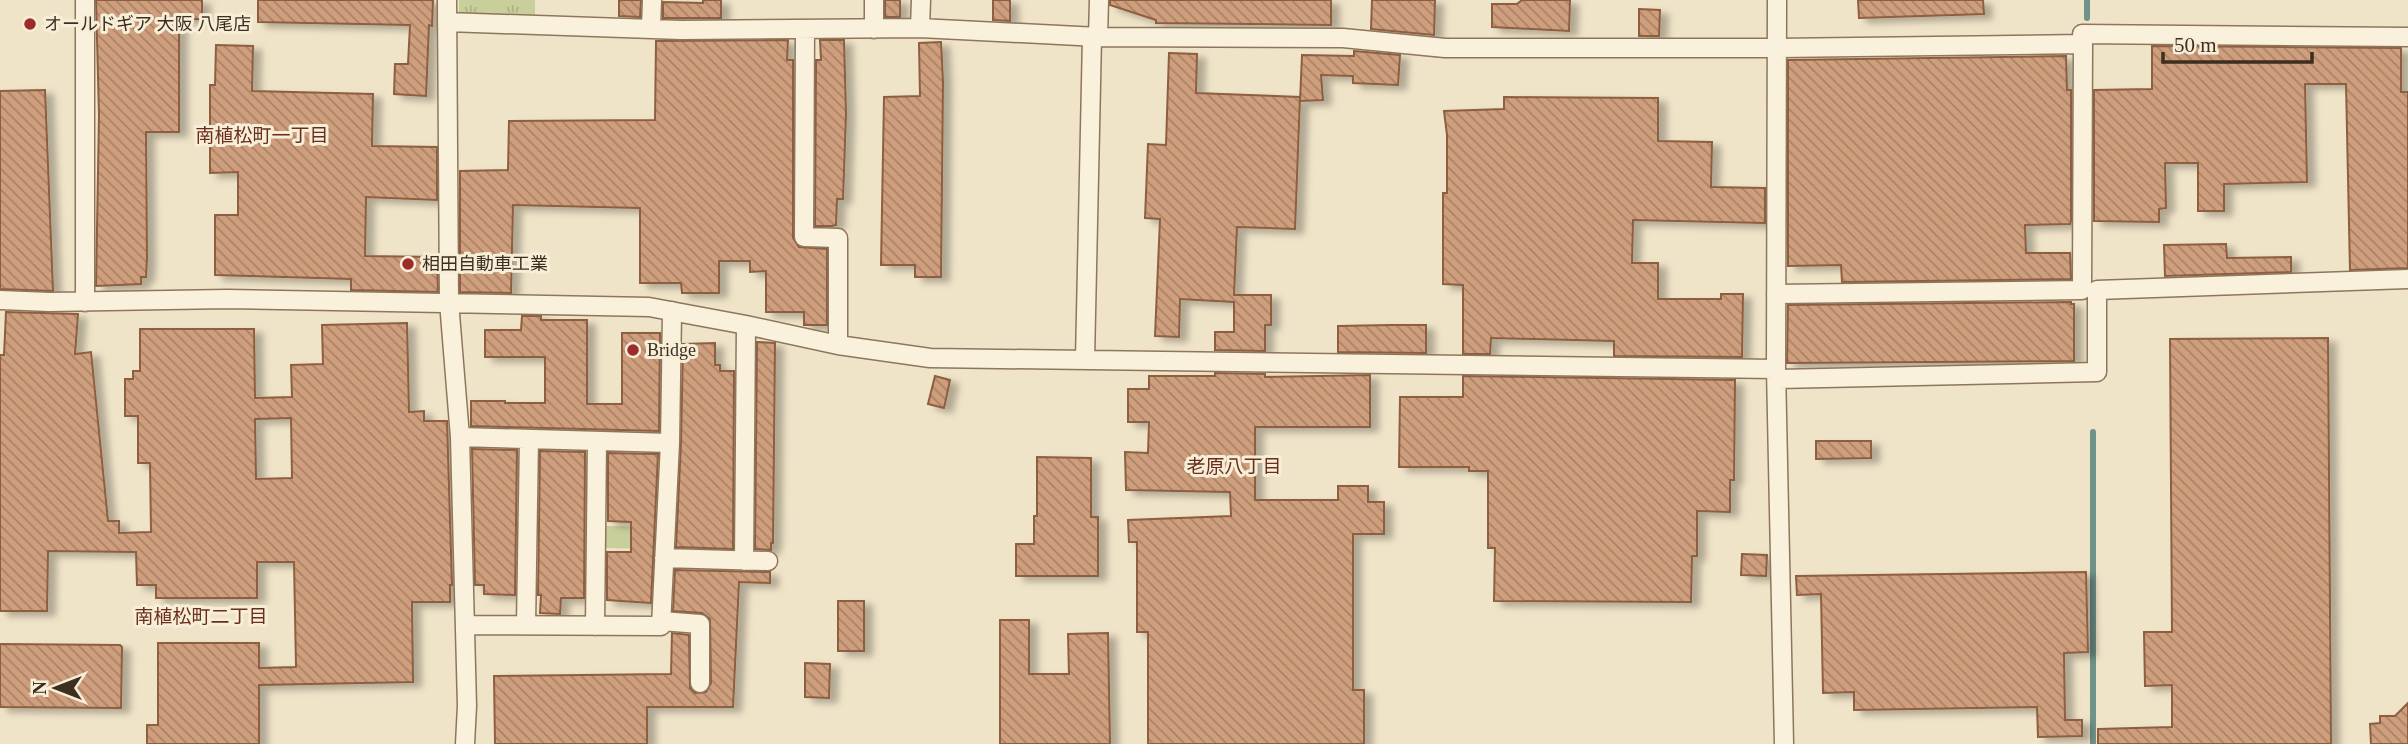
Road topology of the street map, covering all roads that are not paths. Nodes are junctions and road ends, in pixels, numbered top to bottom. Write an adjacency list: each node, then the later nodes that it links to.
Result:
1 (85, 0): 20 (street)
2 (447, 0): 8 (street)
3 (652, 0): 9 (street)
4 (874, 0): 12 (street)
5 (921, 0): 10 (street)
6 (1099, 0): 14 (street)
7 (1777, 0): 16 (street)
8 (447, 22): 9 (street); 21 (street)
9 (651, 28): 11 (street)
10 (920, 28): 12 (street); 14 (street)
11 (805, 29): 12 (street); 24 (street)
12 (874, 29)
13 (2082, 34): 15 (street)
14 (1095, 37): 16 (street); 25 (street)
15 (2408, 37)
16 (1775, 48): 18 (street); 18 (street)
17 (2408, 279): 26 (street)
18 (1776, 294): 26 (street)
19 (0, 300): 20 (street)
20 (85, 302): 21 (street)
21 (449, 302): 22 (street); 27 (street)
22 (672, 311): 23 (street); 30 (street)
23 (746, 325): 24 (street); 32 (street)
24 (838, 345): 25 (street)
25 (1085, 360): 26 (street)
26 (1777, 374): 40 (street)
27 (460, 437): 28 (street); 35 (street)
28 (529, 439): 29 (street); 36 (street)
29 (597, 441): 30 (street); 37 (street)
30 (670, 443): 31 (street)
31 (664, 558): 32 (street); 34 (street)
32 (744, 561): 33 (street)
33 (768, 561)
34 (661, 621): 37 (street); 38 (street)
35 (465, 625): 36 (street); 39 (street)
36 (526, 625): 37 (street)
37 (594, 626)
38 (700, 683)
39 (465, 744)
40 (1784, 744)

